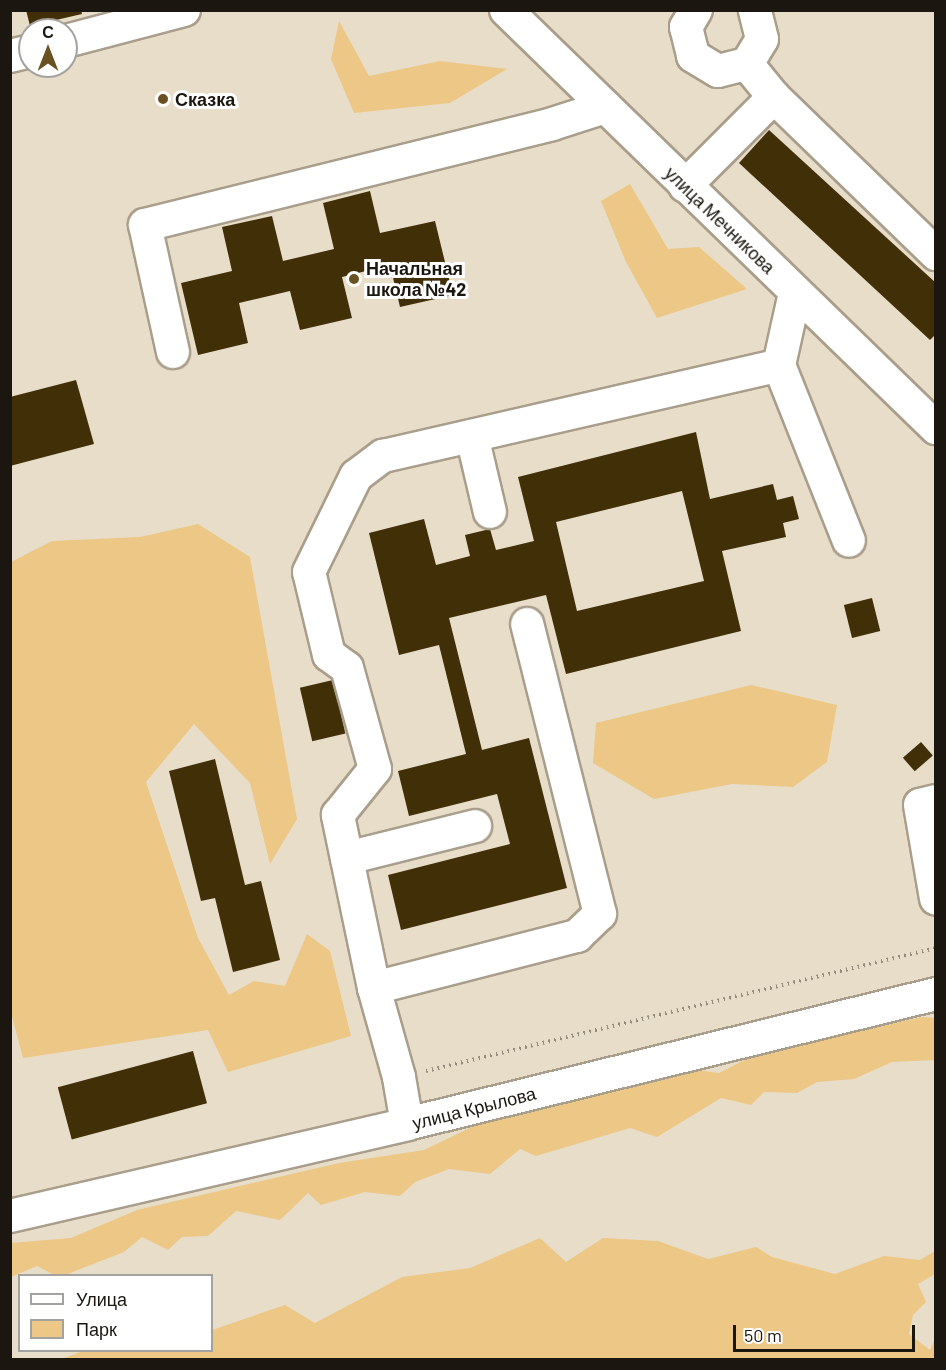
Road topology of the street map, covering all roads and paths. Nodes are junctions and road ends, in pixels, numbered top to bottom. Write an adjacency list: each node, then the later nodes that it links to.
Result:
1 (184, 10): 5 (street)
2 (506, 10): 8 (street, улица Мечникова)
3 (696, 10): 6 (street)
4 (755, 10): 6 (street)
5 (78, 38)
6 (747, 64): 7 (street)
7 (774, 97): 9 (street); 10 (street)
8 (605, 107): 9 (street, улица Мечникова); 12 (street)
9 (685, 186): 11 (street, улица Мечникова)
10 (936, 254)
11 (795, 293): 13 (street); 14 (street, улица Мечникова)
12 (173, 352)
13 (778, 365): 15 (street); 17 (street)
14 (931, 413)
15 (472, 436): 16 (street); 21 (street)
16 (490, 512)
17 (849, 541)
18 (527, 624): 24 (street)
19 (936, 801): 22 (street)
20 (475, 826): 21 (street)
21 (347, 858): 24 (street)
22 (936, 899)
23 (936, 948): 26 (path)
24 (374, 988): 26 (street)
25 (936, 994): 27 (street, улица Крылова)
26 (399, 1077): 27 (street)
27 (408, 1124): 28 (street, улица Крылова)
28 (10, 1216)

